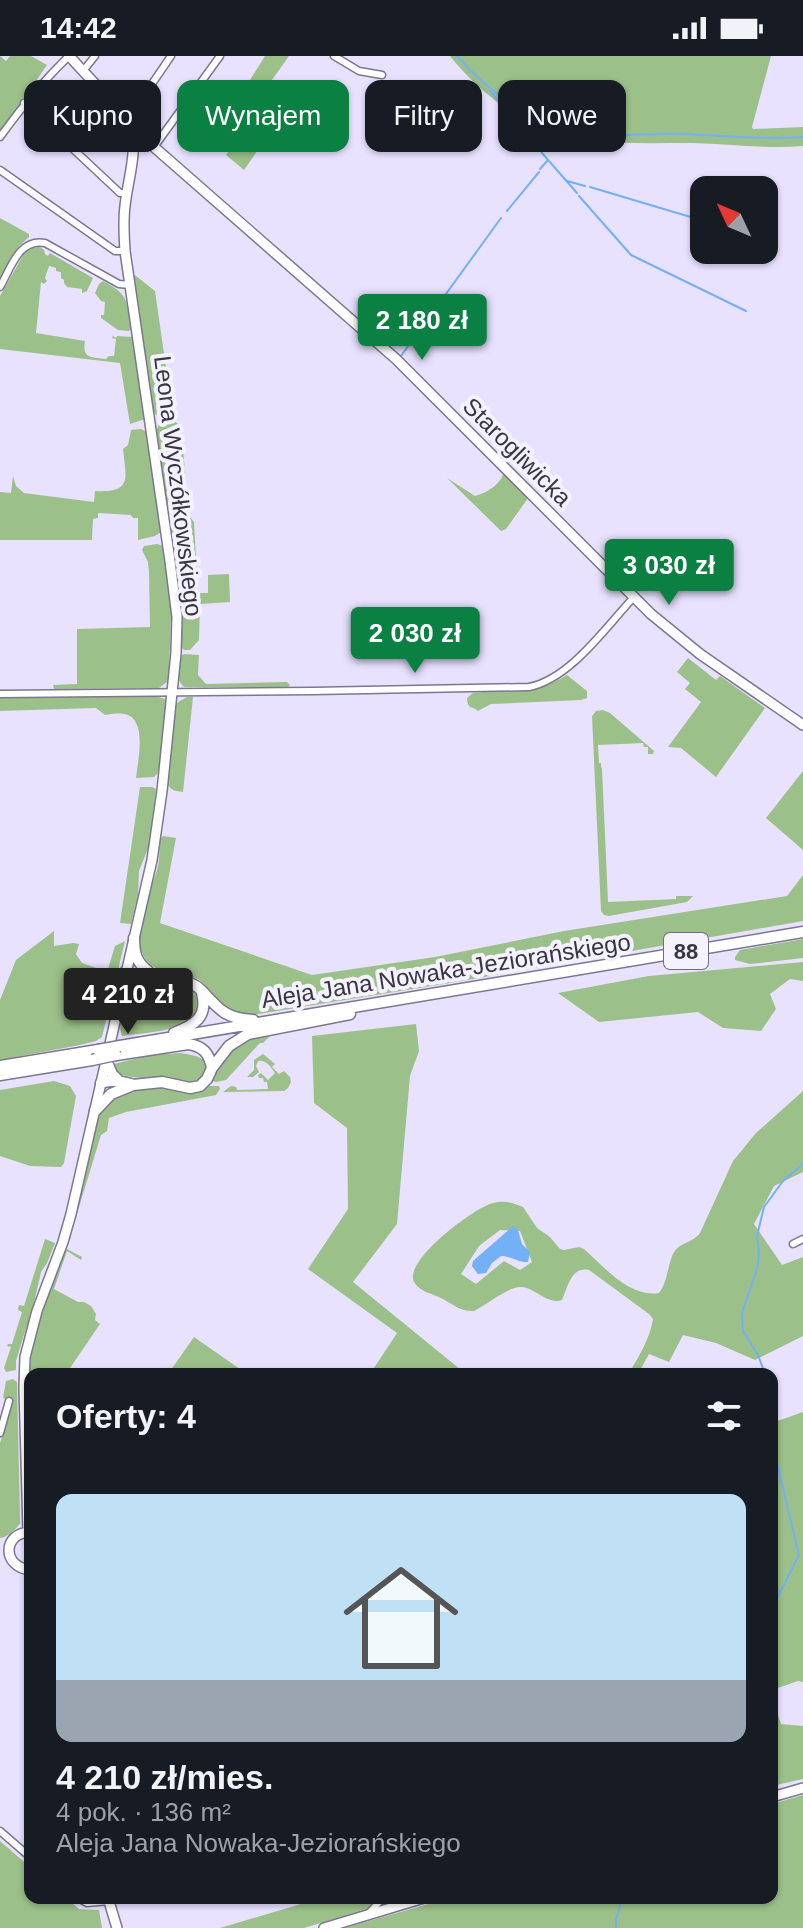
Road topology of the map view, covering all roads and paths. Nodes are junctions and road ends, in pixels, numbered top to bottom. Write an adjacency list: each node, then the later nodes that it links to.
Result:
1 (69, 56): 6 (street, Starogliwicka); 8 (street)
2 (95, 56): 6 (street)
3 (171, 56): 10 (street)
4 (220, 56): 13 (street)
5 (334, 56): 7 (street)
6 (83, 71): 9 (street, Starogliwicka)
7 (382, 75)
8 (44, 80)
9 (91, 80)
10 (155, 80)
11 (24, 103): 12 (street)
12 (0, 137)
13 (161, 137)
14 (76, 152): 18 (street)
15 (133, 152): 18 (street, Leona Wyczółkowskiego)
16 (160, 152): 22 (street, Starogliwicka)
17 (0, 170): 19 (street)
18 (127, 193): 19 (street, Leona Wyczółkowskiego)
19 (125, 251): 20 (street, Leona Wyczółkowskiego)
20 (130, 285): 21 (street); 23 (street, Leona Wyczółkowskiego)
21 (0, 287)
22 (634, 597): 23 (street); 25 (street, Starogliwicka)
23 (173, 693): 24 (street); 29 (street, Leona Wyczółkowskiego)
24 (0, 694)
25 (803, 725)
26 (803, 925): 28 (main road)
27 (803, 932): 28 (main road, Aleja Jana Nowaka-Jeziorańskiego / 88)
28 (772, 937): 32 (main road, Aleja Jana Nowaka-Jeziorańskiego / 88)
29 (134, 938): 30 (street, Leona Wyczółkowskiego); 31 (main road)
30 (126, 971): 31 (main road); 34 (street, Leona Wyczółkowskiego)
31 (146, 975): 33 (main road); 34 (main road)
32 (449, 991): 35 (main road, Aleja Jana Nowaka-Jeziorańskiego / 88); 40 (main road)
33 (202, 992): 35 (main road); 36 (main road)
34 (118, 1005): 37 (street, Leona Wyczółkowskiego)
35 (279, 1019): 36 (main road, Aleja Jana Nowaka-Jeziorańskiego / 88)
36 (146, 1042): 37 (main road, Aleja Jana Nowaka-Jeziorańskiego / 88)
37 (114, 1054): 38 (main road, Aleja Jana Nowaka-Jeziorańskiego / 88, bridge); 40 (main road); 42 (street, Leona Wyczółkowskiego); 43 (main road)
38 (95, 1055): 39 (main road, Aleja Jana Nowaka-Jeziorańskiego / 88); 41 (main road)
39 (0, 1066)
40 (212, 1068): 43 (main road)
41 (0, 1075)
42 (101, 1083): 43 (main road); 44 (street, Leona Wyczółkowskiego)
43 (118, 1086): 44 (main road)
44 (95, 1111): 47 (street, Leona Wyczółkowskiego)
45 (803, 1239): 46 (street)
46 (793, 1244)
47 (25, 1368)
48 (9, 1401): 49 (street)
49 (0, 1433)
50 (24, 1533): 51 (street)
51 (4, 1547): 52 (street)
52 (24, 1569)
53 (803, 1788): 54 (street)
54 (778, 1795)
55 (0, 1831): 56 (street)
56 (24, 1852)
57 (109, 1904): 61 (street)
58 (380, 1904): 60 (street)
59 (390, 1904): 60 (street)
60 (367, 1915): 62 (street)
61 (117, 1928)
62 (324, 1928)

